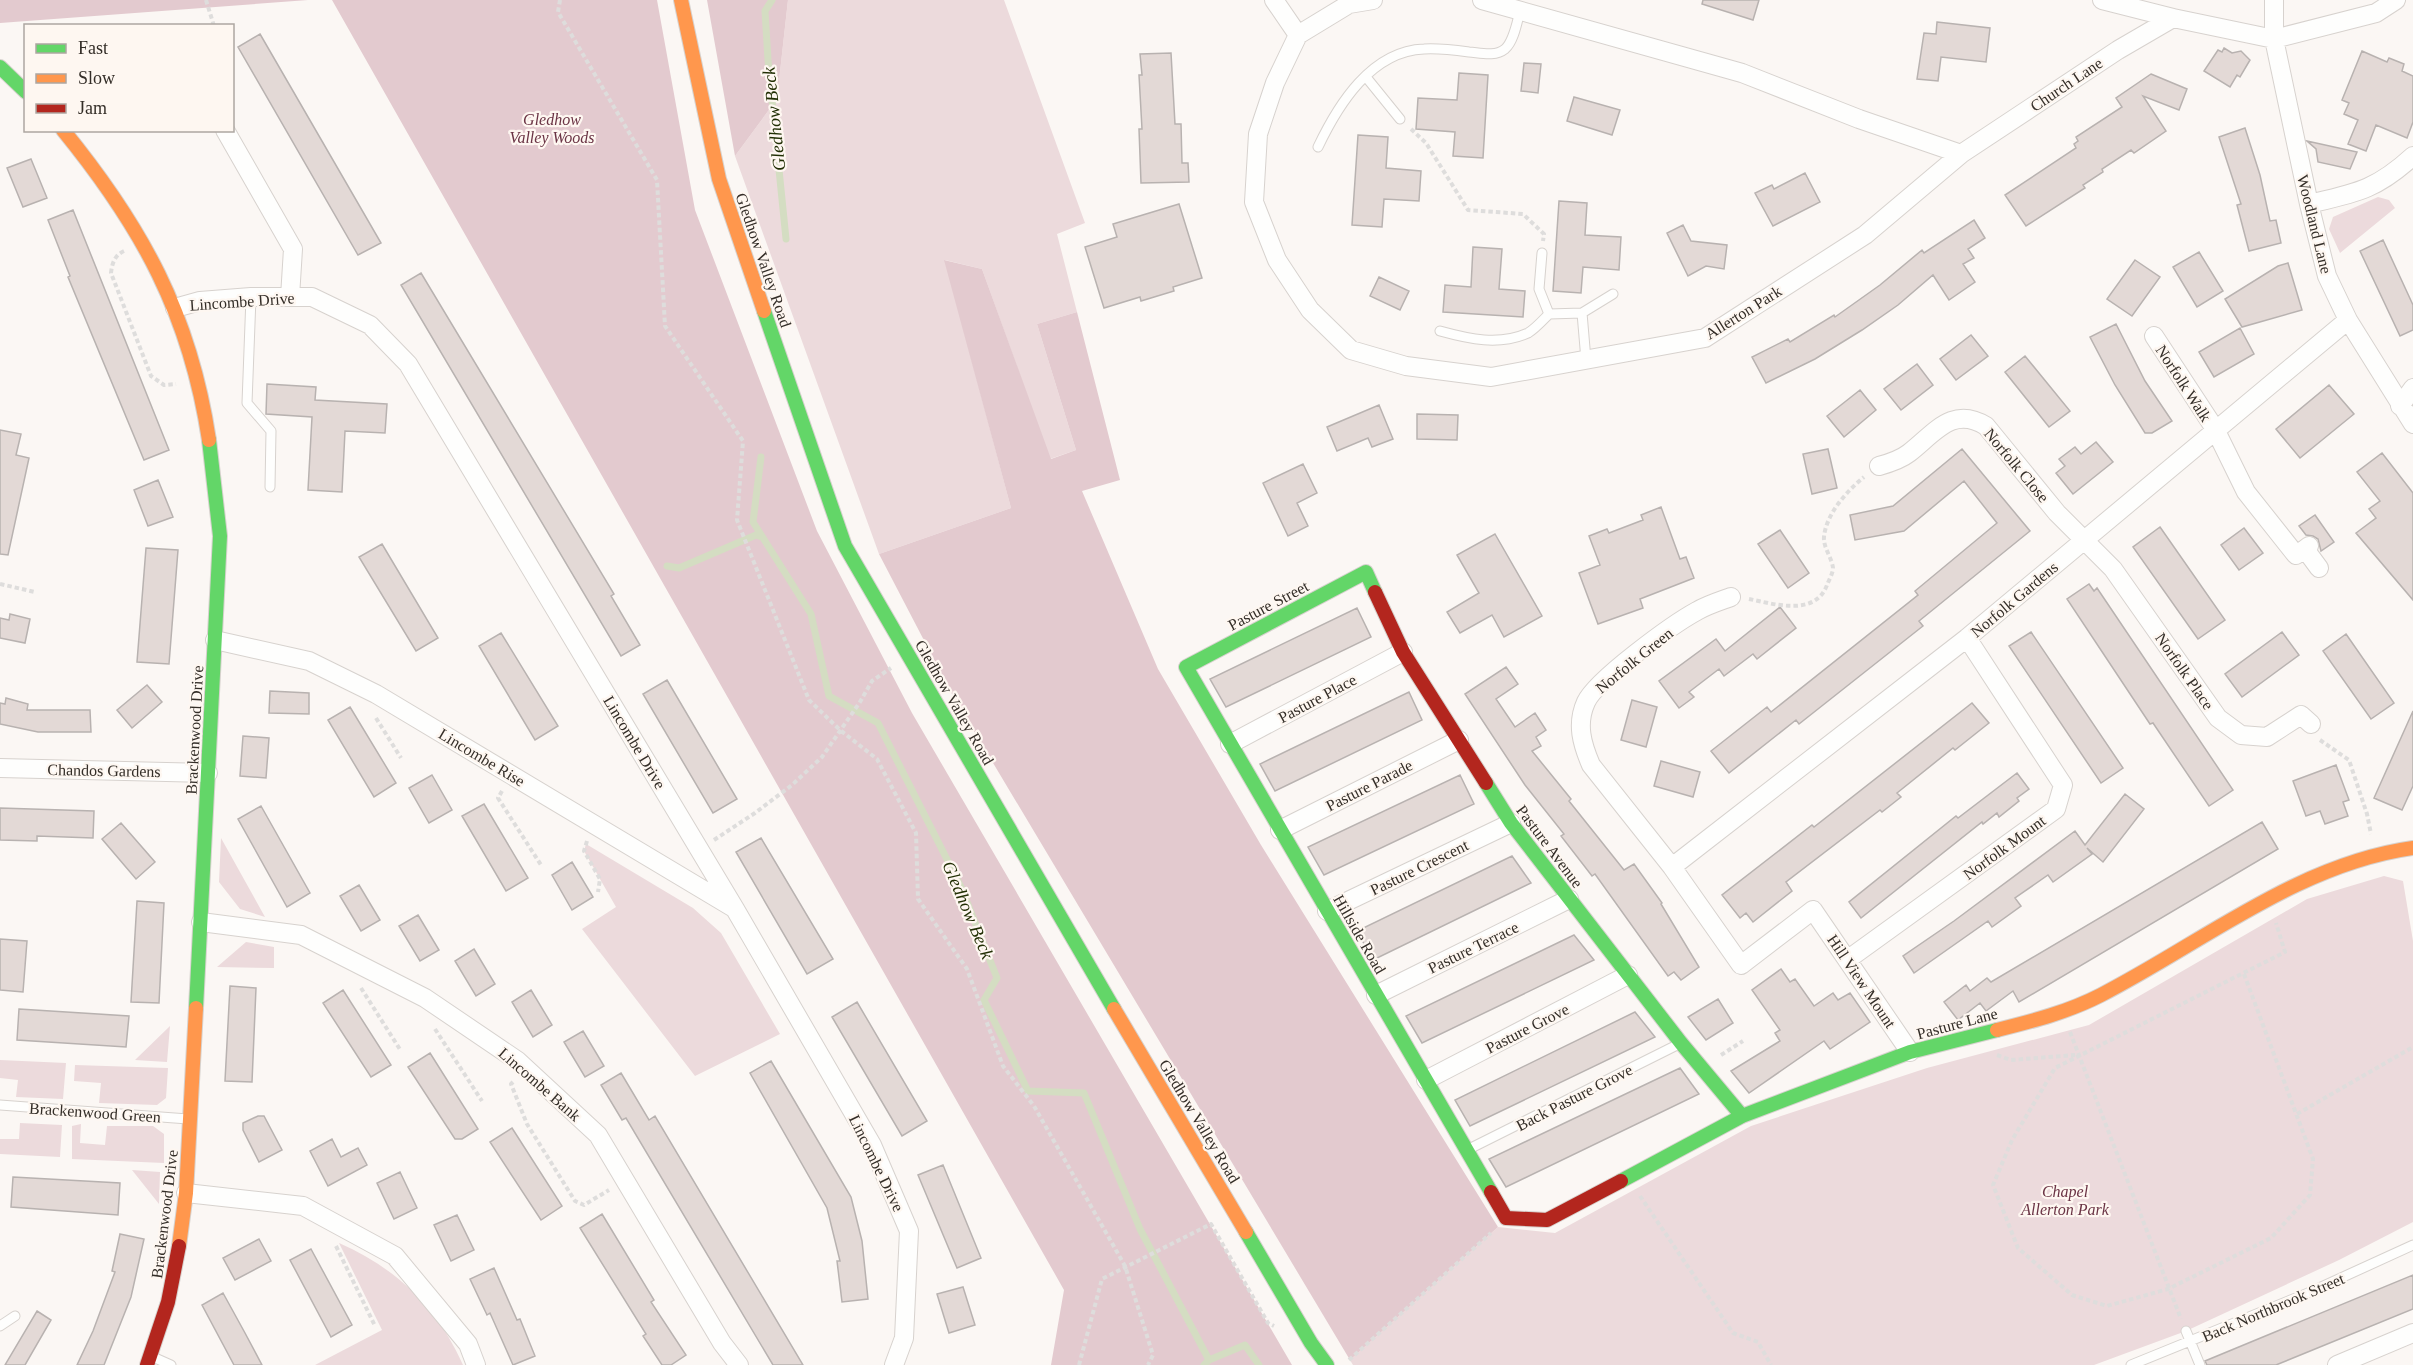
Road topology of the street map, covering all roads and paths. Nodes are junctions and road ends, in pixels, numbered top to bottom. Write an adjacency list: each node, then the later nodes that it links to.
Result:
1 (206, 0): 12 (path)
2 (560, 0): 57 (path)
3 (681, 0): 53 (street, Gledhow Valley Road)
4 (1274, 0): 13 (street)
5 (1373, 0): 13 (street)
6 (1482, 0): 10 (street)
7 (2102, 0): 11 (street)
8 (2274, 0): 14 (street, Woodland Lane)
9 (2396, 0): 14 (street)
10 (1520, 11): 16 (lane); 22 (street)
11 (2174, 18): 14 (street); 22 (street, Church Lane)
12 (213, 24)
13 (1298, 35): 36 (street, Allerton Park)
14 (2274, 39): 24 (street, Woodland Lane)
15 (0, 67): 17 (street)
16 (1366, 77): 18 (lane); 21 (lane)
17 (24, 90)
18 (1400, 119): 26 (path)
19 (65, 132): 25 (street, Brackenwood Drive)
20 (226, 132): 29 (street)
21 (1318, 147)
22 (1961, 154): 36 (street, Allerton Park)
23 (2413, 156): 24 (street)
24 (2309, 204): 33 (street, Woodland Lane)
25 (143, 242): 30 (street, Brackenwood Drive); 37 (path)
26 (1542, 253): 32 (lane)
27 (1613, 294): 31 (lane)
28 (251, 297): 29 (street, Lincombe Drive); 30 (street, Lincombe Drive); 43 (lane)
29 (290, 297): 68 (street, Lincombe Drive)
30 (176, 308): 37 (street, Brackenwood Drive)
31 (1582, 313): 32 (lane); 36 (lane)
32 (1549, 314): 34 (lane)
33 (2348, 320): 39 (street, Woodland Lane); 41 (street, Norfolk Gardens)
34 (1440, 331)
35 (2154, 336): 41 (street, Norfolk Walk)
36 (1586, 360)
37 (198, 379): 51 (street, Brackenwood Drive)
38 (2413, 388): 39 (street)
39 (2400, 406): 40 (street, Woodland Lane)
40 (2413, 424)
41 (2215, 429): 44 (street, Norfolk Gardens); 45 (street, Norfolk Walk)
42 (1879, 466): 44 (street, Norfolk Close); 49 (path)
43 (270, 487)
44 (2085, 539): 50 (street, Norfolk Gardens); 56 (street, Norfolk Place)
45 (2319, 568)
46 (1366, 572): 52 (street, Pasture Avenue); 54 (street, Pasture Street)
47 (0, 584): 48 (path)
48 (35, 592)
49 (1731, 597): 71 (street, Norfolk Green)
50 (1967, 638): 71 (street, Norfolk Gardens); 79 (street, Norfolk Mount)
51 (215, 639): 55 (street, Lincombe Rise); 62 (street, Brackenwood Drive)
52 (1404, 652): 58 (street, Pasture Avenue); 59 (street, Pasture Place)
53 (910, 658): 57 (path); 122 (street, Gledhow Valley Road)
54 (1186, 667): 59 (street, Hillside Road)
55 (376, 694): 60 (path); 63 (street, Lincombe Rise)
56 (2309, 723): 69 (path)
57 (840, 730): 68 (path); 105 (path)
58 (1459, 740): 64 (street, Pasture Avenue); 66 (street, Pasture Parade)
59 (1230, 744): 66 (street, Hillside Road)
60 (401, 758)
61 (0, 768): 62 (street, Chandos Gardens)
62 (208, 773): 78 (street, Brackenwood Drive)
63 (511, 775): 65 (street, Lincombe Rise); 70 (path)
64 (1511, 823): 73 (street, Pasture Avenue); 77 (street, Pasture Crescent)
65 (593, 824): 72 (path); 75 (street, Lincombe Rise)
66 (1280, 830): 77 (street, Hillside Road)
67 (2413, 848): 69 (street, Pasture Lane)
68 (700, 849): 75 (street, Lincombe Drive)
69 (2375, 855): 74 (street, Pasture Lane)
70 (542, 865)
71 (1672, 867): 76 (street, Norfolk Green)
72 (598, 892)
73 (1569, 899): 82 (street, Pasture Avenue); 83 (street, Pasture Terrace)
74 (2268, 900): 81 (path); 88 (street, Pasture Lane)
75 (735, 909): 119 (street, Lincombe Drive)
76 (1814, 910): 79 (street, Hill View Mount)
77 (1328, 911): 83 (street, Hillside Road)
78 (201, 922): 80 (street, Lincombe Bank); 97 (street, Brackenwood Drive)
79 (1847, 960): 88 (street, Hill View Mount)
80 (368, 969): 84 (street, Lincombe Bank); 87 (path)
81 (2244, 974): 90 (path); 95 (path)
82 (1629, 975): 85 (street, Pasture Avenue); 92 (street, Pasture Grove)
83 (1376, 995): 92 (street, Hillside Road)
84 (433, 1004): 91 (street, Lincombe Bank); 93 (path)
85 (1681, 1043): 96 (street, Pasture Avenue); 98 (lane, Back Pasture Grove)
86 (2413, 1047): 95 (path)
87 (401, 1051)
88 (1910, 1052): 96 (street, Pasture Lane)
89 (1989, 1052): 90 (path)
90 (2079, 1054): 106 (path); 106 (path)
91 (525, 1068): 100 (street, Lincombe Bank); 100 (path)
92 (1426, 1080): 98 (street, Hillside Road)
93 (482, 1101)
94 (0, 1105): 97 (lane, Brackenwood Green)
95 (2297, 1114): 106 (path)
96 (1742, 1116): 99 (street, Pasture Lane)
97 (190, 1120): 101 (street, Brackenwood Drive)
98 (1467, 1150): 102 (street, Hillside Road)
99 (1628, 1177): 102 (street, Pasture Lane); 123 (path)
100 (625, 1180): 118 (street, Lincombe Bank)
101 (186, 1193): 103 (street); 114 (street, Brackenwood Drive)
102 (1506, 1218): 115 (path)
103 (340, 1226): 110 (path); 117 (street)
104 (2413, 1245): 113 (lane, Back Northbrook Street)
105 (1125, 1266): 108 (path); 120 (path); 121 (path)
106 (2168, 1289): 111 (path)
107 (15, 1316): 109 (lane)
108 (1268, 1323)
109 (0, 1326)
110 (375, 1326)
111 (2186, 1331): 113 (lane)
112 (2413, 1333): 126 (street)
113 (2190, 1342): 124 (lane, Back Northbrook Street); 125 (lane)
114 (149, 1360): 116 (lane)
115 (1350, 1360)
116 (171, 1365)
117 (476, 1365)
118 (739, 1365)
119 (894, 1365)
120 (1079, 1365)
121 (1148, 1365)
122 (1327, 1365)
123 (1771, 1365)
124 (2131, 1365)
125 (2200, 1365)
126 (2337, 1365)

